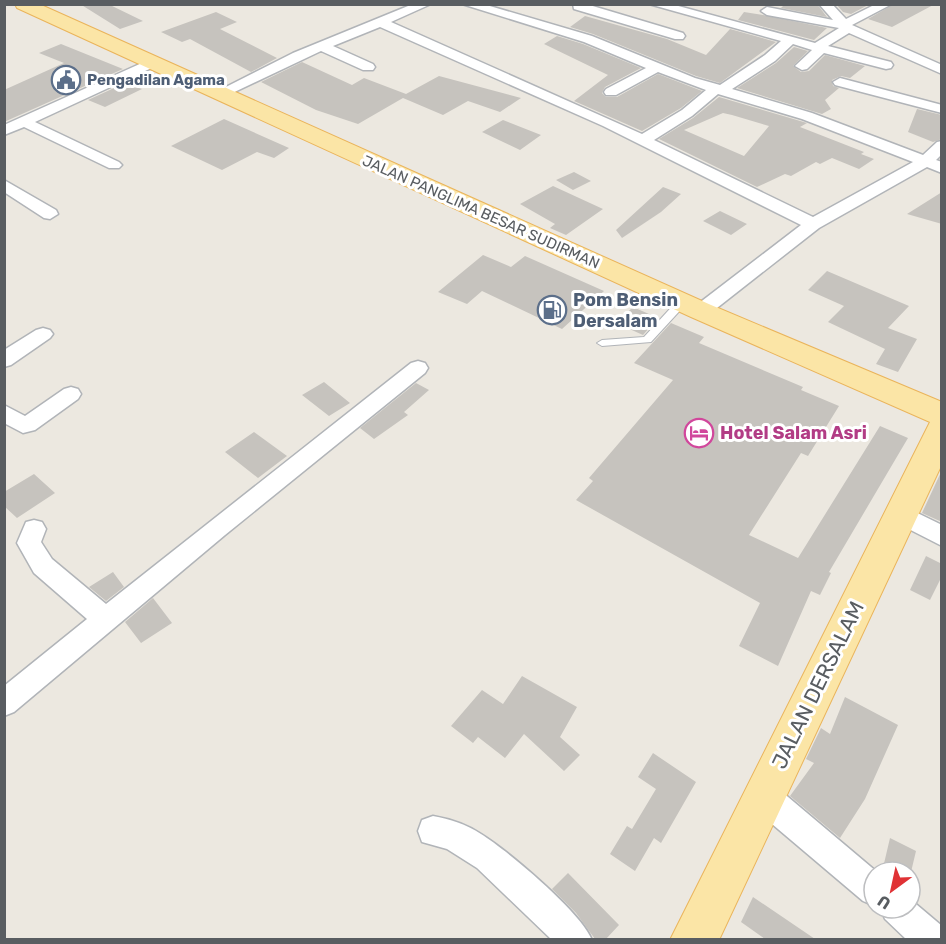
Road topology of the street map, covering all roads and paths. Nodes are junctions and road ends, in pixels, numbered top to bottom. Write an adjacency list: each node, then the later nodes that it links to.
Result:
1 (23, 4): 18 (main road, JALAN PANGLIMA BESAR SUDIRMAN)
2 (425, 4): 9 (street)
3 (468, 4): 11 (street)
4 (655, 4): 14 (street)
5 (825, 4): 10 (street)
6 (886, 4): 10 (street)
7 (579, 5): 11 (street); 13 (street)
8 (767, 11): 10 (street)
9 (380, 22): 15 (street); 31 (street)
10 (846, 26): 16 (street); 23 (street)
11 (547, 27): 17 (street)
12 (703, 28): 13 (street)
13 (679, 36): 17 (street)
14 (791, 39): 16 (street); 25 (street)
15 (321, 46): 21 (street); 27 (street)
16 (820, 47): 19 (street); 20 (street)
17 (625, 54): 22 (street)
18 (153, 62): 27 (main road, JALAN PANGLIMA BESAR SUDIRMAN); 29 (street)
19 (886, 65)
20 (802, 66)
21 (368, 67)
22 (656, 68): 25 (street); 26 (street)
23 (942, 70)
24 (840, 82): 28 (street)
25 (719, 89): 31 (street); 33 (street)
26 (611, 92)
27 (219, 94): 39 (main road, JALAN PANGLIMA BESAR SUDIRMAN)
28 (942, 109)
29 (24, 122): 30 (street); 34 (street)
30 (4, 131)
31 (643, 140): 38 (street)
32 (942, 145): 33 (street)
33 (925, 162): 35 (street); 38 (street)
34 (114, 165)
35 (942, 168)
36 (4, 185): 37 (street)
37 (50, 214)
38 (813, 224): 39 (street)
39 (692, 307): 41 (lane); 46 (main road, JALAN PANGLIMA BESAR SUDIRMAN)
40 (43, 334): 42 (street)
41 (602, 343)
42 (4, 360)
43 (418, 368): 51 (street)
44 (71, 394): 45 (street)
45 (4, 412)
46 (942, 415)
47 (942, 429): 48 (main road, JALAN DERSALAM)
48 (901, 514): 50 (street); 53 (main road, JALAN DERSALAM)
49 (34, 529): 51 (street)
50 (942, 537)
51 (106, 619): 52 (street)
52 (4, 703)
53 (764, 797): 55 (street); 57 (main road, JALAN DERSALAM)
54 (433, 831): 58 (street)
55 (862, 880)
56 (910, 920): 59 (street)
57 (700, 937)
58 (576, 939)
59 (933, 939)

